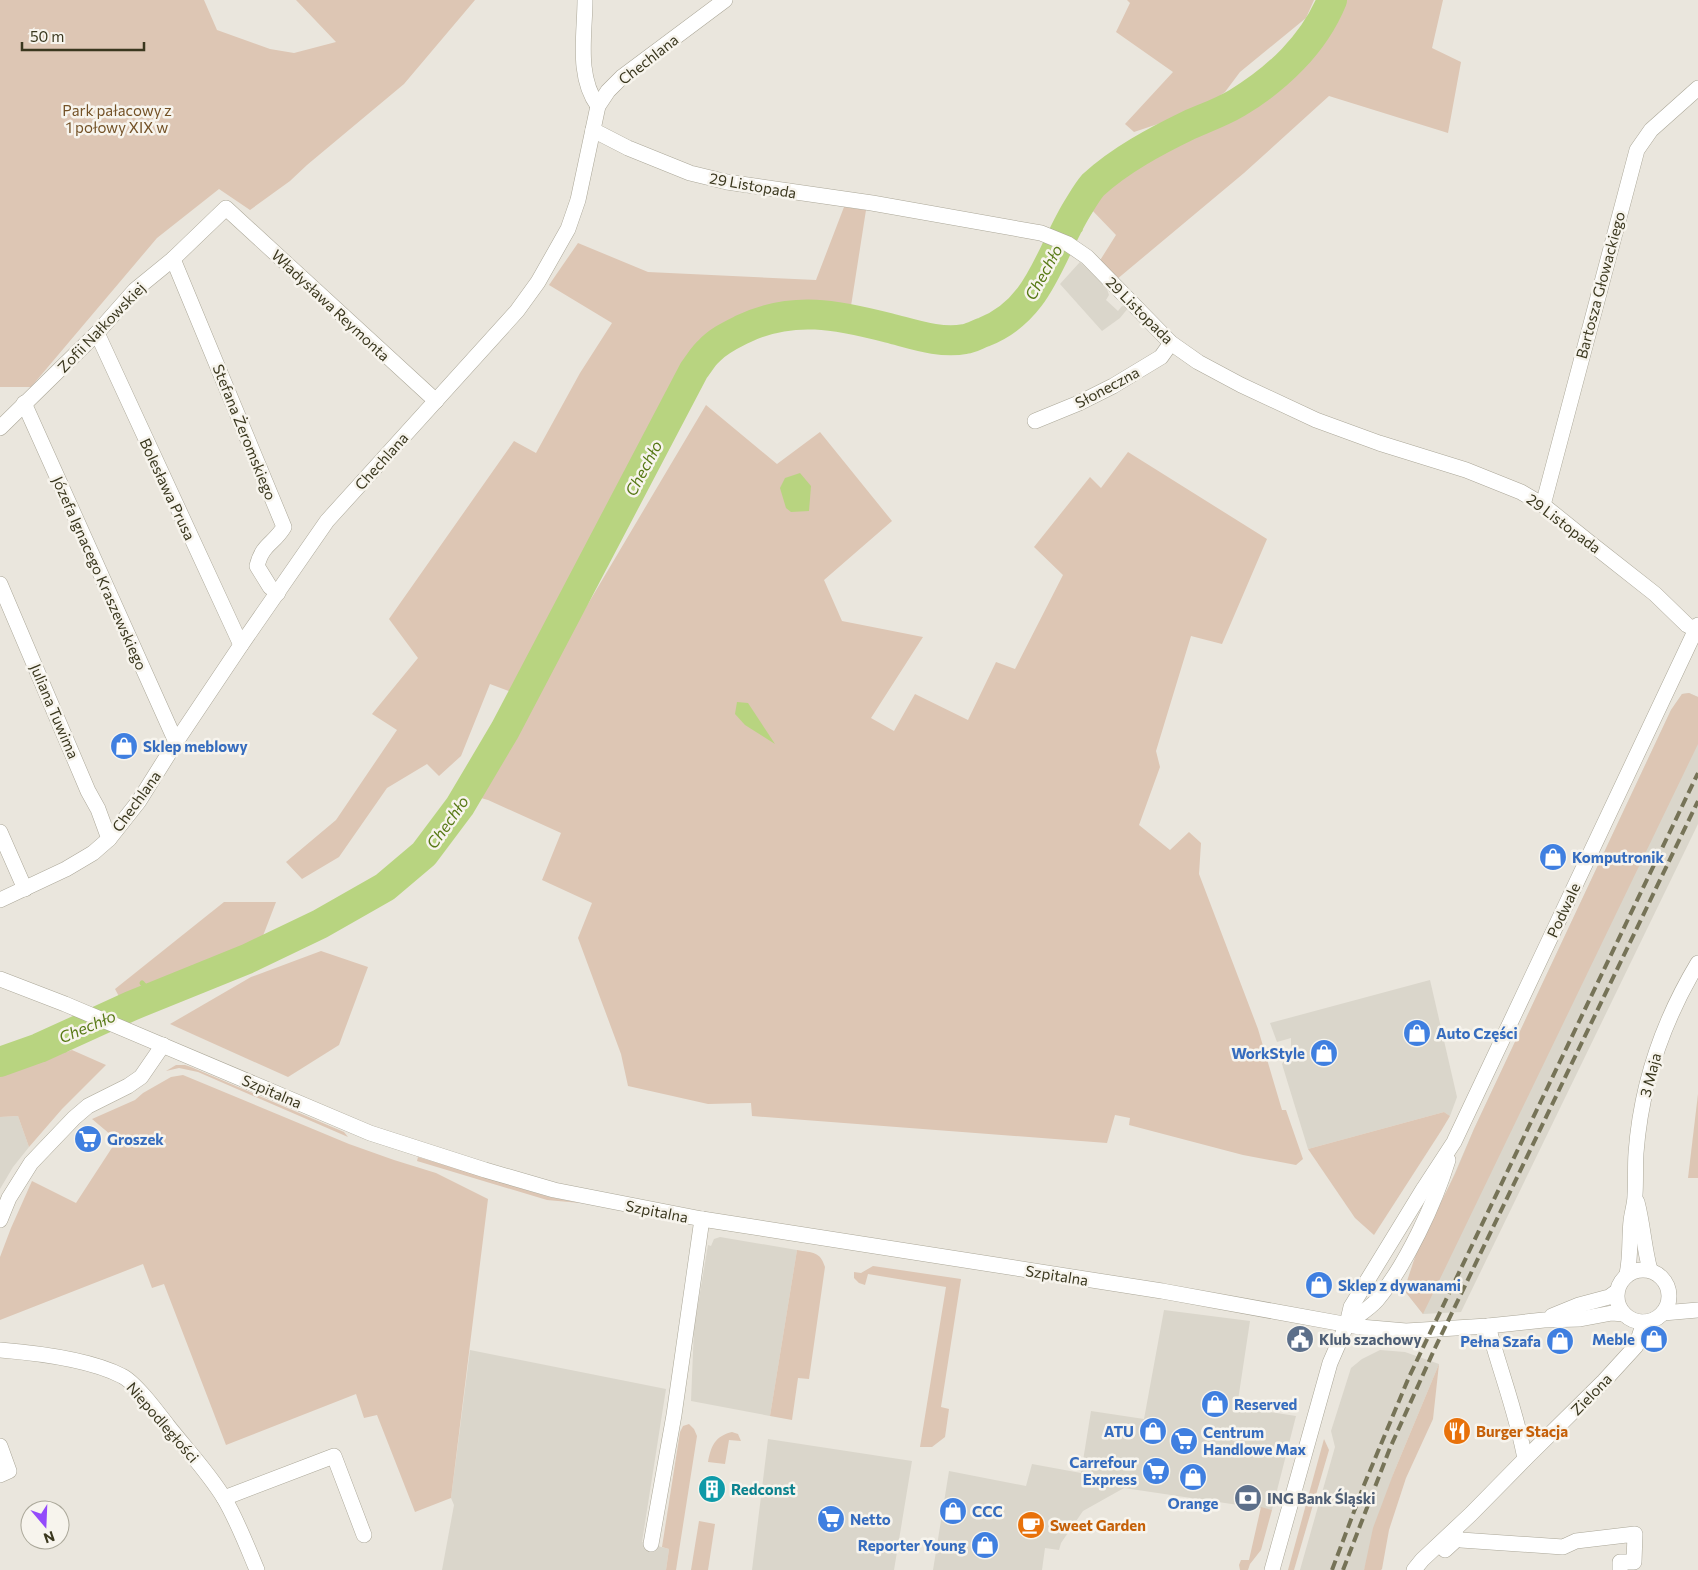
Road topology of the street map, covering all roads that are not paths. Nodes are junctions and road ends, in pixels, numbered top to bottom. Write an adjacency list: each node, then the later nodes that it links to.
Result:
1 (585, 0): 4 (street)
2 (725, 0): 4 (street, Chechlana)
3 (1698, 88): 14 (street, Bartosza Głowackiego)
4 (598, 106): 5 (street, Chechlana)
5 (593, 130): 9 (street, 29 Listopada); 10 (street, Chechlana)
6 (226, 208): 7 (street, Zofii Nałkowskiej); 10 (street, Władysława Reymonta)
7 (173, 259): 8 (street, Zofii Nałkowskiej); 16 (street, Stefana Żeromskiego)
8 (97, 333): 11 (street, Zofii Nałkowskiej); 18 (street, Bolesława Prusa)
9 (1171, 343): 12 (street, Słoneczna); 14 (street, 29 Listopada)
10 (436, 402): 16 (street, Chechlana)
11 (24, 404): 13 (street, Zofii Nałkowskiej); 19 (street, Józefa Ignacego Kraszewskiego)
12 (1035, 421)
13 (0, 428)
14 (1543, 505): 17 (street, 29 Listopada)
15 (0, 584): 21 (street, Juliana Tuwima)
16 (278, 593): 18 (street, Chechlana)
17 (1696, 637): 38 (street, Podwale)
18 (241, 644): 19 (street, Chechlana)
19 (176, 742): 21 (street, Chechlana)
20 (0, 832): 22 (street)
21 (109, 839): 22 (street, Chechlana)
22 (25, 888): 23 (street, Chechlana)
23 (0, 900)
24 (1698, 963): 27 (street, 3 Maja)
25 (0, 979): 26 (street, Szpitalna)
26 (163, 1045): 28 (street); 29 (street, Szpitalna)
27 (1635, 1196): 30 (street, 3 Maja); 31 (street, 3 Maja)
28 (0, 1220)
29 (702, 1220): 38 (street, Szpitalna); 46 (street)
30 (1650, 1270): 31 (street); 34 (street)
31 (1627, 1274): 32 (street)
32 (1616, 1292): 35 (street); 36 (street)
33 (1698, 1310): 34 (street)
34 (1662, 1313): 37 (street)
35 (1624, 1314): 36 (street); 37 (street)
36 (1544, 1320): 39 (street, Szpitalna)
37 (1644, 1322): 42 (street, Zielona)
38 (1347, 1324): 39 (street, Szpitalna); 48 (street)
39 (1488, 1326): 42 (street)
40 (0, 1350): 44 (street, Niepodległości)
41 (0, 1446): 43 (street)
42 (1525, 1459): 49 (street, Zielona)
43 (0, 1475)
44 (224, 1498): 45 (street); 47 (street, Niepodległości)
45 (364, 1535)
46 (651, 1544)
47 (257, 1570)
48 (1272, 1570)
49 (1414, 1570)
50 (1422, 1570): 51 (street)
51 (1620, 1570)

